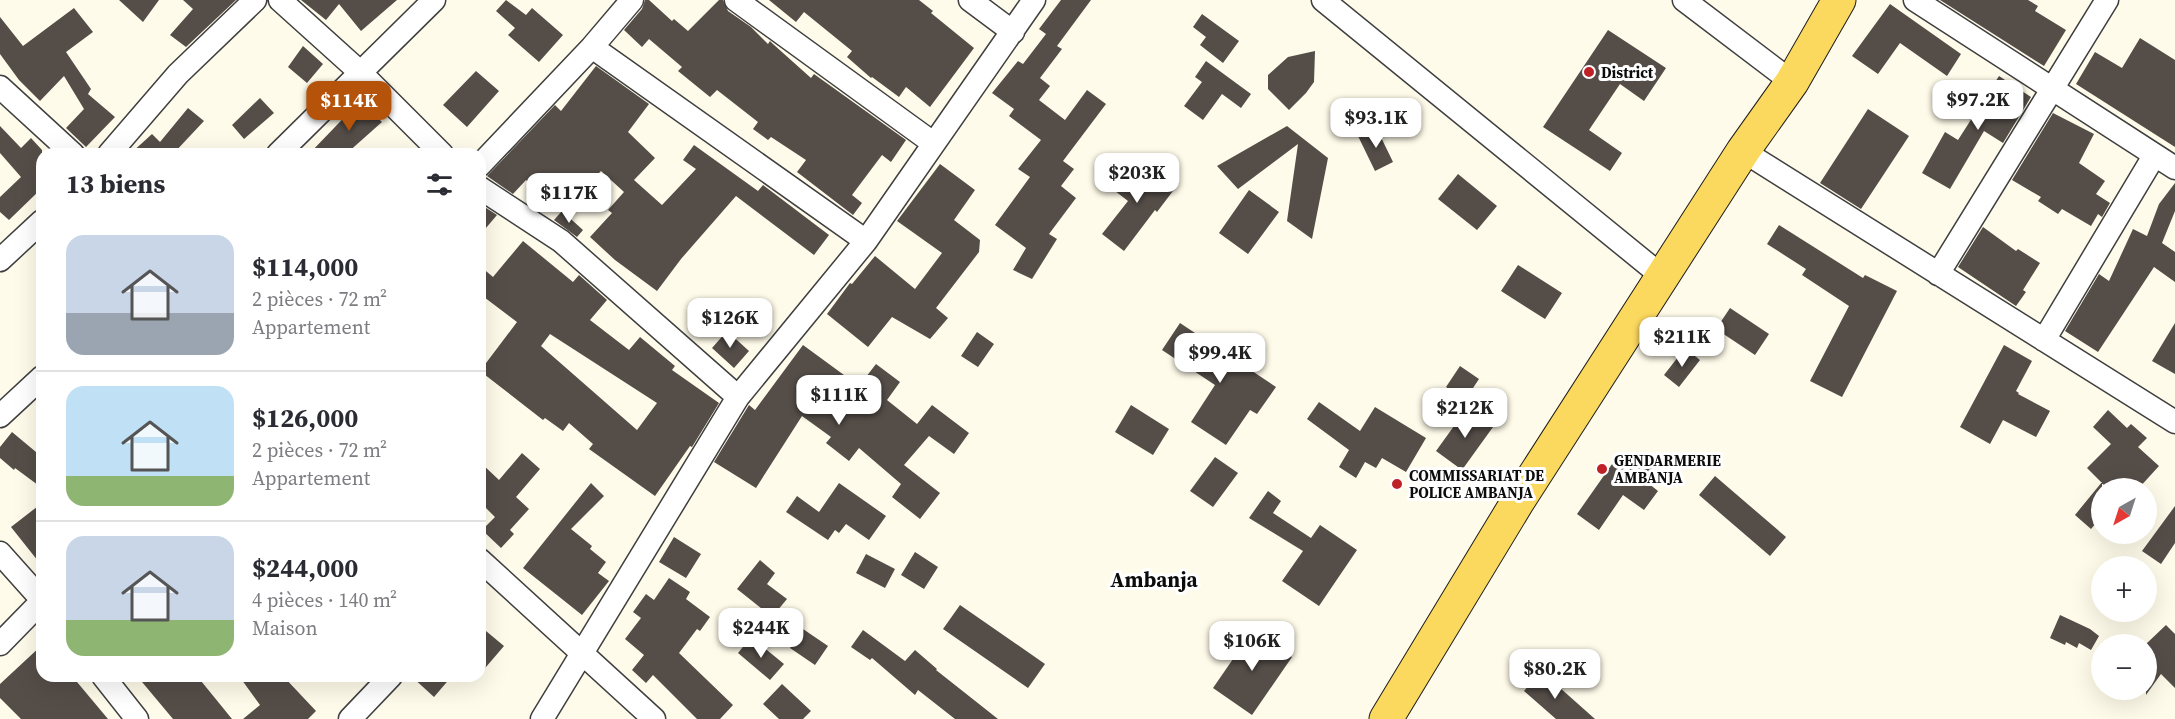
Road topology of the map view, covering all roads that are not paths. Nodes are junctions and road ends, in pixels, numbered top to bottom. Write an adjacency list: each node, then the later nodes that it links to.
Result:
1 (255, 0): 21 (street)
2 (280, 0): 15 (street)
3 (434, 0): 15 (street)
4 (632, 0): 14 (street)
5 (736, 0): 19 (street)
6 (970, 0): 13 (street)
7 (1034, 0): 13 (street)
8 (1323, 0): 33 (street)
9 (1684, 0): 16 (street)
10 (1839, 0): 16 (main road)
11 (1915, 0): 18 (street)
12 (2107, 0): 18 (street)
13 (1013, 32): 19 (street)
14 (592, 47): 26 (street); 30 (street)
15 (362, 73): 22 (street); 23 (street)
16 (1792, 82): 24 (main road)
17 (0, 87): 20 (street)
18 (2052, 88): 25 (street); 32 (street)
19 (933, 143): 30 (street)
20 (66, 148)
21 (114, 148)
22 (284, 148)
23 (436, 148)
24 (1743, 151): 32 (street); 33 (main road)
25 (2154, 156): 27 (street); 34 (street)
26 (486, 159)
27 (2175, 168)
28 (486, 192): 36 (street)
29 (36, 227): 31 (street)
30 (866, 241): 36 (street)
31 (0, 260)
32 (1938, 274): 34 (street)
33 (1663, 277): 51 (main road)
34 (2044, 340): 38 (street)
35 (36, 383): 37 (street)
36 (738, 398): 44 (street)
37 (0, 416)
38 (2175, 422)
39 (0, 553): 41 (street)
40 (486, 575): 44 (street)
41 (36, 594)
42 (36, 607): 43 (street)
43 (0, 644)
44 (581, 653): 49 (street); 50 (street)
45 (108, 682): 47 (street)
46 (385, 682): 48 (street)
47 (137, 719)
48 (350, 719)
49 (542, 719)
50 (654, 719)
51 (1386, 719)

